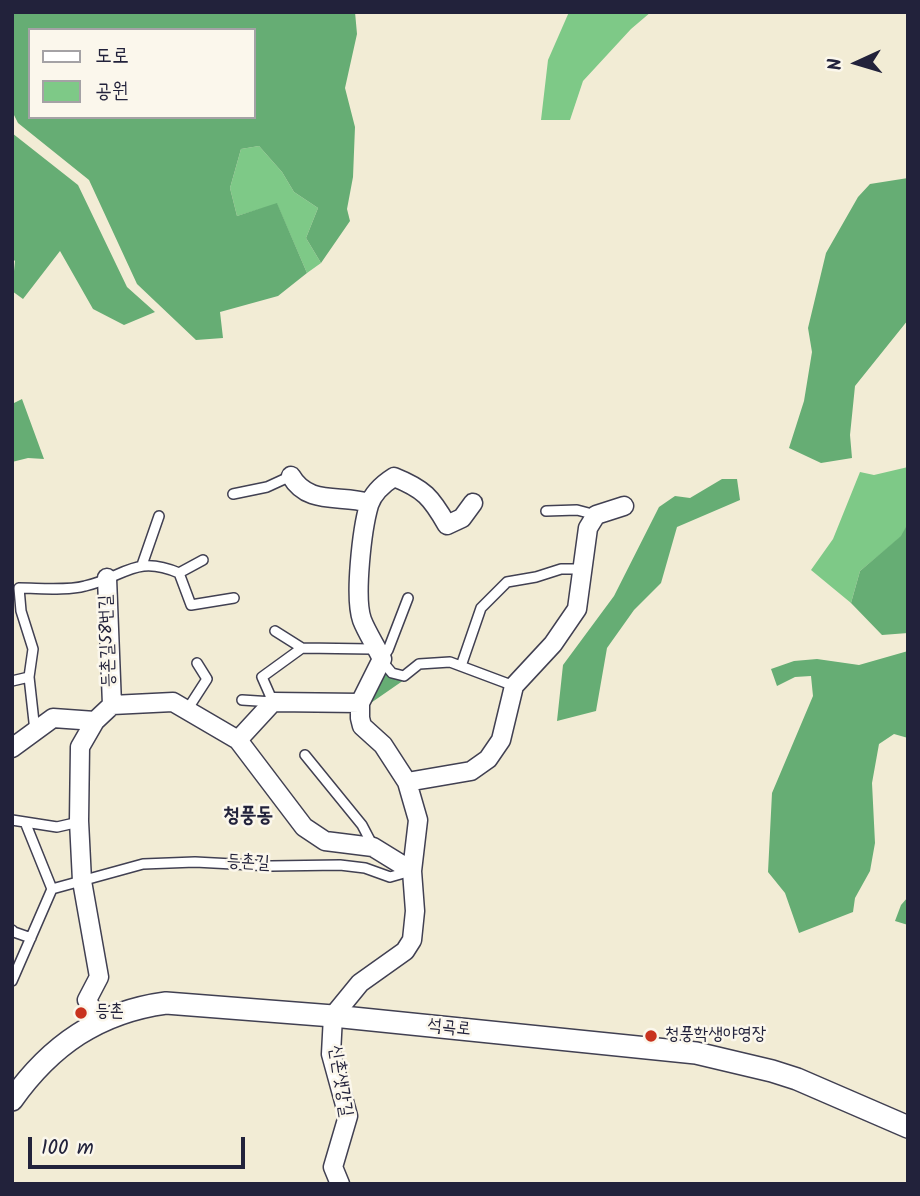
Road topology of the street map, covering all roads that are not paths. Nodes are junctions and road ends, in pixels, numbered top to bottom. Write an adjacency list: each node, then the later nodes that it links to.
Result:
1 (291, 476): 2 (lane); 3 (street)
2 (233, 494)
3 (369, 503): 4 (street); 18 (street)
4 (472, 503)
5 (624, 506): 7 (street)
6 (546, 511): 7 (lane)
7 (596, 515): 11 (street)
8 (159, 516): 10 (lane)
9 (203, 561): 12 (lane)
10 (142, 565): 12 (lane); 13 (lane, 등촌길58번길)
11 (581, 569): 20 (lane); 23 (street)
12 (179, 573): 14 (lane)
13 (107, 578): 21 (lane, 등촌길58번길); 27 (street, 등촌길58번길)
14 (234, 597)
15 (408, 598): 18 (lane)
16 (275, 631): 17 (lane)
17 (302, 648): 18 (lane); 25 (lane)
18 (382, 659): 20 (lane); 26 (street)
19 (197, 663): 28 (lane)
20 (461, 666): 23 (lane)
21 (29, 677): 22 (lane); 30 (lane)
22 (12, 681)
23 (514, 686): 34 (street)
24 (242, 700): 25 (lane)
25 (273, 702): 26 (street); 31 (street)
26 (360, 703): 34 (street)
27 (112, 705): 28 (street); 29 (street)
28 (187, 710): 31 (street)
29 (95, 721): 30 (street); 36 (street)
30 (35, 731): 32 (street)
31 (238, 740): 38 (street)
32 (12, 747)
33 (305, 754): 38 (lane)
34 (407, 782): 39 (street)
35 (12, 820): 37 (lane)
36 (79, 821): 37 (lane); 40 (street)
37 (25, 822): 41 (lane)
38 (373, 848): 39 (street)
39 (412, 870): 40 (lane, 등촌길); 45 (street)
40 (82, 881): 41 (lane, 등촌길); 46 (street)
41 (52, 889): 43 (lane)
42 (13, 932): 43 (lane)
43 (31, 938): 44 (lane)
44 (12, 981)
45 (333, 1016): 46 (street, 석곡로); 48 (street, 석곡로); 49 (street, 신촌샛강길)
46 (99, 1022): 47 (street, 석곡로)
47 (12, 1100)
48 (908, 1127)
49 (340, 1184)

